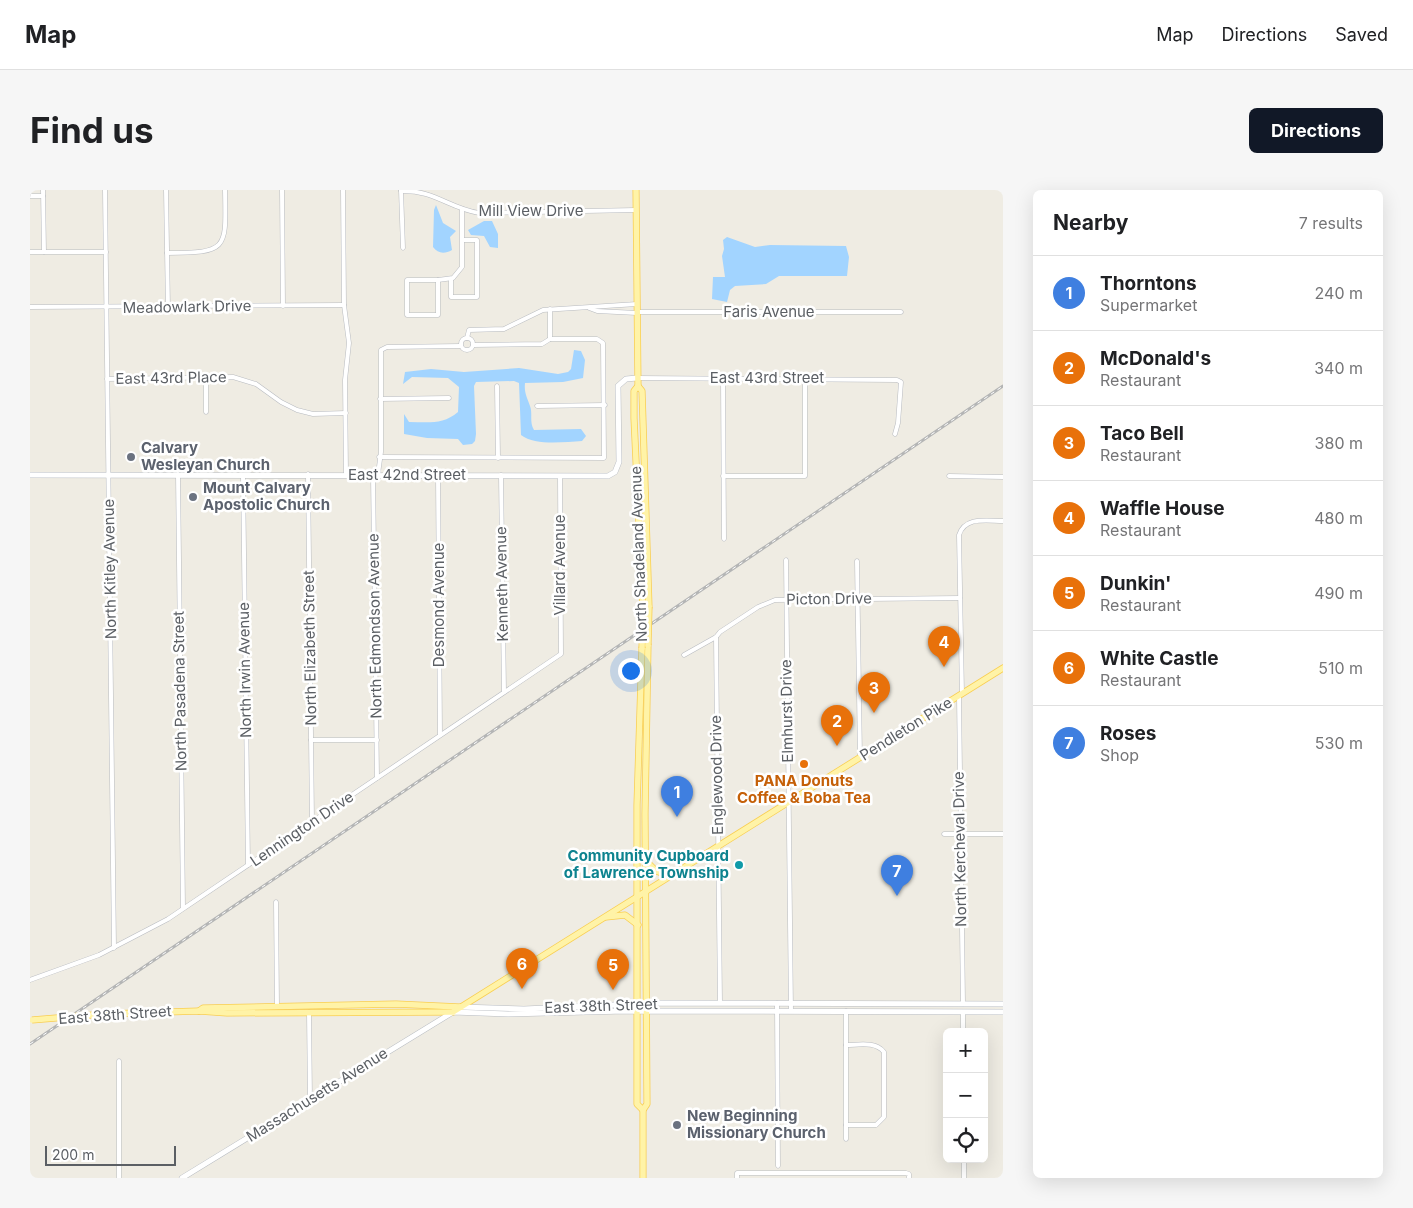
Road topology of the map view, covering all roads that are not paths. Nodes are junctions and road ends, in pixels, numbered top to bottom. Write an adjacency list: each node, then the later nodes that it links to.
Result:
1 (43, 190): 10 (street)
2 (105, 190): 17 (street, North Kitley Avenue)
3 (166, 190): 18 (street)
4 (225, 190): 18 (street)
5 (282, 190): 23 (street)
6 (343, 190): 22 (street)
7 (636, 190): 12 (main road, North Shadeland Avenue)
8 (401, 191): 11 (street, Mill View Drive); 14 (street)
9 (30, 196): 10 (street)
10 (43, 196): 16 (street)
11 (462, 210): 12 (street, Mill View Drive); 13 (street)
12 (636, 210): 21 (main road, North Shadeland Avenue)
13 (463, 240): 19 (street); 19 (street)
14 (402, 248)
15 (30, 252): 16 (street)
16 (44, 252): 17 (street)
17 (106, 252): 25 (street, North Kitley Avenue)
18 (167, 253): 26 (street)
19 (451, 279): 20 (street)
20 (438, 280): 20 (street)
21 (637, 304): 27 (street, Faris Avenue); 29 (main road, North Shadeland Avenue)
22 (344, 305): 23 (street, Meadowlark Drive); 47 (street)
23 (283, 306): 26 (street, Meadowlark Drive)
24 (30, 308): 25 (street, Meadowlark Drive)
25 (106, 308): 26 (street, Meadowlark Drive); 39 (street, North Kitley Avenue)
26 (168, 308)
27 (589, 308): 28 (street, Faris Avenue); 29 (street, Faris Avenue)
28 (550, 309): 31 (street, Faris Avenue); 32 (street)
29 (637, 312): 30 (street, Faris Avenue); 36 (main road, North Shadeland Avenue)
30 (901, 312)
31 (467, 338): 33 (street); 34 (street, Faris Avenue)
32 (550, 340): 33 (street); 44 (street)
33 (473, 345): 34 (street)
34 (461, 346): 43 (street, North Edmondson Avenue)
35 (206, 377): 39 (street, East 43rd Place); 46 (street); 47 (street, East 43rd Place)
36 (638, 378): 37 (street, East 43rd Street); 41 (main road, North Shadeland Avenue); 60 (main road, East 42nd Street)
37 (723, 378): 38 (street, East 43rd Street); 61 (street)
38 (805, 378): 48 (street, East 43rd Street); 61 (street)
39 (107, 379): 57 (street, North Kitley Avenue)
40 (497, 386): 50 (street)
41 (638, 386): 88 (main road, North Shadeland Avenue, bridge); 92 (main road, North Shadeland Avenue, bridge)
42 (449, 398): 43 (street)
43 (380, 399): 49 (street, North Edmondson Avenue)
44 (605, 404): 45 (street); 50 (street, East 42nd Street)
45 (537, 406)
46 (206, 412)
47 (346, 413): 54 (street)
48 (895, 434)
49 (379, 457): 50 (street, East 42nd Street); 55 (street, North Edmondson Avenue)
50 (498, 458)
51 (178, 474): 52 (main road, East 42nd Street); 57 (main road, East 42nd Street); 94 (street, North Pasadena Street)
52 (243, 474): 53 (main road, East 42nd Street); 89 (street, North Irwin Avenue)
53 (308, 474): 54 (main road, East 42nd Street); 78 (street, North Elizabeth Street)
54 (346, 474): 55 (main road, East 42nd Street)
55 (375, 474): 58 (main road, East 42nd Street); 79 (street, North Edmondson Avenue)
56 (30, 475): 57 (main road, East 42nd Street)
57 (108, 475): 97 (street, North Kitley Avenue)
58 (438, 475): 59 (main road, East 42nd Street); 77 (street, Desmond Avenue)
59 (501, 475): 60 (main road, East 42nd Street); 75 (street, Kenneth Avenue)
60 (560, 476): 72 (street, Villard Avenue)
61 (723, 476): 65 (street)
62 (949, 476): 63 (street)
63 (1003, 477)
64 (1003, 521): 69 (street)
65 (724, 539)
66 (786, 560): 70 (street, Elmhurst Drive)
67 (857, 561): 68 (street)
68 (859, 598): 69 (street, Picton Drive); 70 (street, Picton Drive); 80 (street)
69 (960, 598): 76 (street, North Kercheval Drive)
70 (786, 599): 71 (street, Picton Drive); 82 (street, Elmhurst Drive)
71 (716, 637): 73 (street, Picton Drive); 87 (street, Englewood Drive)
72 (561, 654): 75 (street, Lennington Drive)
73 (684, 655)
74 (1003, 668): 76 (main road, Pendleton Pike)
75 (504, 692): 77 (street, Lennington Drive)
76 (961, 694): 80 (main road, Pendleton Pike); 85 (street, North Kercheval Drive)
77 (440, 735): 81 (street, Lennington Drive)
78 (311, 740): 79 (street); 83 (street, North Elizabeth Street)
79 (377, 740): 81 (street, North Edmondson Avenue)
80 (860, 758): 82 (main road, Pendleton Pike)
81 (377, 778): 83 (street, Lennington Drive)
82 (788, 802): 87 (main road, Pendleton Pike); 102 (street, Elmhurst Drive)
83 (312, 822): 89 (street, Lennington Drive)
84 (944, 834): 85 (street)
85 (960, 834): 86 (street); 104 (street, North Kercheval Drive)
86 (1003, 834)
87 (718, 846): 90 (main road, Pendleton Pike); 100 (street, Englewood Drive)
88 (646, 861): 90 (main road); 91 (main road, North Shadeland Avenue)
89 (248, 865): 94 (street, Lennington Drive)
90 (670, 876): 91 (main road, Pendleton Pike)
91 (646, 891): 92 (main road, Pendleton Pike); 99 (main road, North Shadeland Avenue)
92 (638, 896): 95 (main road, Pendleton Pike); 96 (main road, North Shadeland Avenue)
93 (276, 902): 106 (street)
94 (183, 908): 97 (street, Lennington Drive)
95 (604, 917): 96 (main road); 107 (main road, Pendleton Pike)
96 (638, 926): 103 (main road, North Shadeland Avenue)
97 (114, 948): 98 (street, Lennington Drive)
98 (30, 980)
99 (646, 1003): 100 (main road, East 38th Street); 103 (main road, East 38th Street); 110 (main road, North Shadeland Avenue)
100 (720, 1003): 101 (main road, East 38th Street)
101 (777, 1003): 102 (main road, East 38th Street); 111 (street)
102 (791, 1003): 104 (main road, East 38th Street); 112 (street, Elmhurst Drive)
103 (637, 1004): 107 (main road, East 38th Street); 109 (main road, North Shadeland Avenue)
104 (963, 1004): 105 (main road, East 38th Street)
105 (1003, 1004)
106 (277, 1007): 107 (main road, East 38th Street); 108 (main road, East 38th Street)
107 (460, 1007): 115 (main road, Pendleton Pike)
108 (200, 1010): 114 (main road, East 38th Street); 118 (main road, East 38th Street, bridge)
109 (637, 1011): 110 (main road, East 38th Street); 115 (main road, East 38th Street); 123 (main road, North Shadeland Avenue)
110 (646, 1011): 111 (main road, East 38th Street); 123 (main road, North Shadeland Avenue)
111 (777, 1011): 112 (main road, East 38th Street); 127 (street)
112 (791, 1011): 113 (main road, East 38th Street)
113 (846, 1011): 116 (main road, East 38th Street); 120 (street)
114 (308, 1012): 115 (main road, East 38th Street); 122 (street)
115 (453, 1012): 122 (main road, Massachusetts Avenue)
116 (963, 1012): 117 (main road, East 38th Street); 119 (street)
117 (1003, 1012)
118 (31, 1020)
119 (963, 1028)
120 (846, 1045): 124 (street); 124 (street)
121 (119, 1062): 130 (street)
122 (310, 1100): 131 (main road, Massachusetts Avenue)
123 (642, 1110): 132 (main road, North Shadeland Avenue)
124 (846, 1125): 125 (street)
125 (846, 1139)
126 (964, 1163): 137 (street)
127 (778, 1166)
128 (794, 1172): 129 (street); 133 (street); 134 (street)
129 (851, 1172): 135 (street); 136 (street)
130 (119, 1178)
131 (182, 1178)
132 (643, 1178)
133 (737, 1178)
134 (794, 1178)
135 (851, 1178)
136 (909, 1178)
137 (964, 1178)

